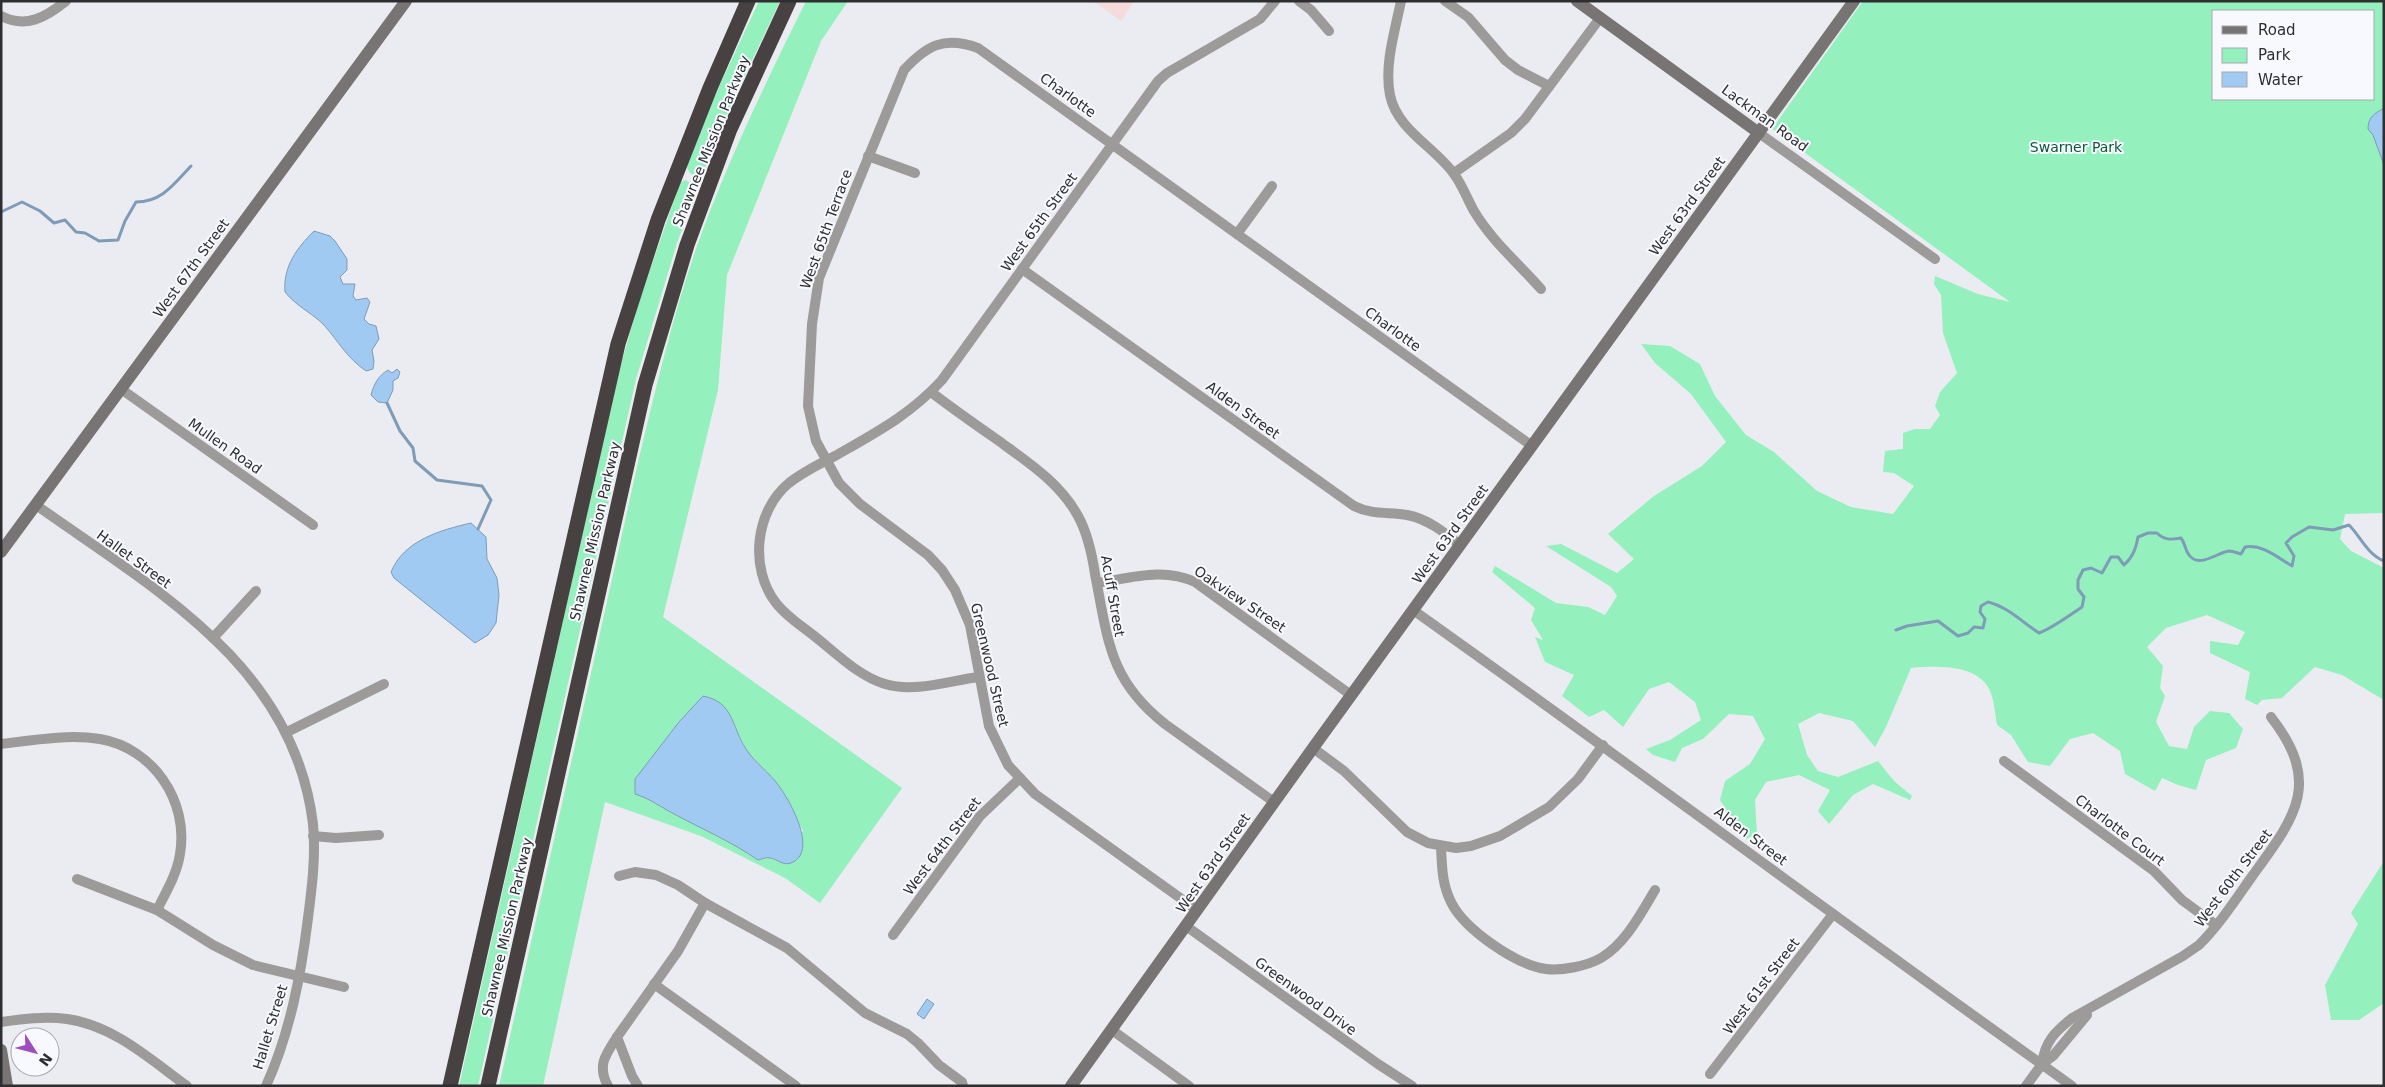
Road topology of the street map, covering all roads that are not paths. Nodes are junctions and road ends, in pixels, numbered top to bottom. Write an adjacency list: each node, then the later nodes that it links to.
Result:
1 (66, 1): 11 (street)
2 (406, 1): 26 (street, West 67th Street)
3 (748, 1): 74 (highway, Shawnee Mission Parkway)
4 (790, 1): 75 (highway, Shawnee Mission Parkway)
5 (1275, 1): 17 (street, West 65th Street)
6 (1299, 1): 13 (street)
7 (1401, 1): 20 (street)
8 (1445, 1): 15 (street)
9 (1577, 1): 12 (street, Lackman Road)
10 (1854, 1): 16 (street, West 63rd Street)
11 (1, 16)
12 (1600, 18): 15 (street); 16 (street, Lackman Road)
13 (1329, 31)
14 (950, 42): 17 (street, Charlotte); 18 (street, West 65th Terrace)
15 (1549, 86): 20 (street)
16 (1759, 133): 23 (street, Lackman Road); 28 (street, West 63rd Street)
17 (1112, 144): 22 (street, Charlotte); 24 (street, West 65th Street)
18 (868, 156): 19 (street); 29 (street, West 65th Terrace)
19 (915, 173)
20 (1454, 173): 25 (street)
21 (1272, 186): 22 (street)
22 (1237, 234): 28 (street, Charlotte)
23 (1935, 259)
24 (1022, 269): 27 (street, West 65th Street); 32 (street, Alden Street)
25 (1541, 289)
26 (121, 389): 30 (street, West 67th Street); 31 (street, Mullen Road)
27 (931, 392): 29 (street, West 65th Street); 34 (street, Acuff Street)
28 (1532, 446): 32 (street, West 63rd Street)
29 (826, 460): 38 (street, Greenwood Street); 38 (street)
30 (36, 505): 33 (street, West 67th Street); 37 (street, Hallet Street)
31 (314, 525)
32 (1460, 545): 36 (street, West 63rd Street)
33 (1, 552)
34 (1097, 583): 40 (street, Oakview Street); 48 (street, Acuff Street)
35 (256, 591): 37 (street)
36 (1413, 610): 40 (street, West 63rd Street); 44 (street, Alden Street)
37 (213, 638): 42 (street, Hallet Street)
38 (978, 676): 47 (street, Greenwood Street)
39 (384, 684): 42 (street)
40 (1351, 695): 45 (street, West 63rd Street)
41 (2271, 717): 59 (street, West 60th Street)
42 (287, 732): 49 (street, Hallet Street)
43 (1, 744): 56 (street)
44 (1603, 745): 51 (street); 58 (street, Alden Street)
45 (1313, 748): 48 (street, West 63rd Street); 51 (street)
46 (2004, 761): 59 (street, Charlotte Court)
47 (1020, 778): 57 (street, Greenwood Street); 61 (street, West 64th Street)
48 (1274, 802): 57 (street, West 63rd Street)
49 (314, 836): 50 (street); 62 (street, Hallet Street)
50 (379, 836)
51 (1441, 847): 54 (street)
52 (619, 876): 55 (street)
53 (77, 879): 56 (street)
54 (1655, 890)
55 (705, 903): 63 (street); 79 (street)
56 (157, 910): 62 (street)
57 (1197, 910): 60 (street, West 63rd Street)
58 (1833, 914): 69 (street, Alden Street); 70 (street, West 61st Street)
59 (2216, 925): 69 (street, West 60th Street)
60 (1186, 926): 66 (street, West 63rd Street); 82 (street, Greenwood Drive)
61 (893, 936)
62 (299, 976): 64 (street, Hallet Street); 73 (street, Hallet Street)
63 (654, 984): 67 (street); 78 (street)
64 (344, 987)
65 (1, 1022): 72 (street)
66 (1112, 1030): 80 (street, West 63rd Street); 81 (street)
67 (617, 1038): 76 (street); 77 (street)
68 (1, 1050): 71 (street)
69 (2042, 1064): 83 (street, West 60th Street); 84 (street, Alden Street)
70 (1710, 1074)
71 (7, 1086)
72 (187, 1086)
73 (266, 1086)
74 (450, 1086)
75 (488, 1086)
76 (608, 1086)
77 (638, 1086)
78 (796, 1086)
79 (963, 1086)
80 (1072, 1086)
81 (1189, 1086)
82 (1412, 1086)
83 (2026, 1086)
84 (2072, 1086)

